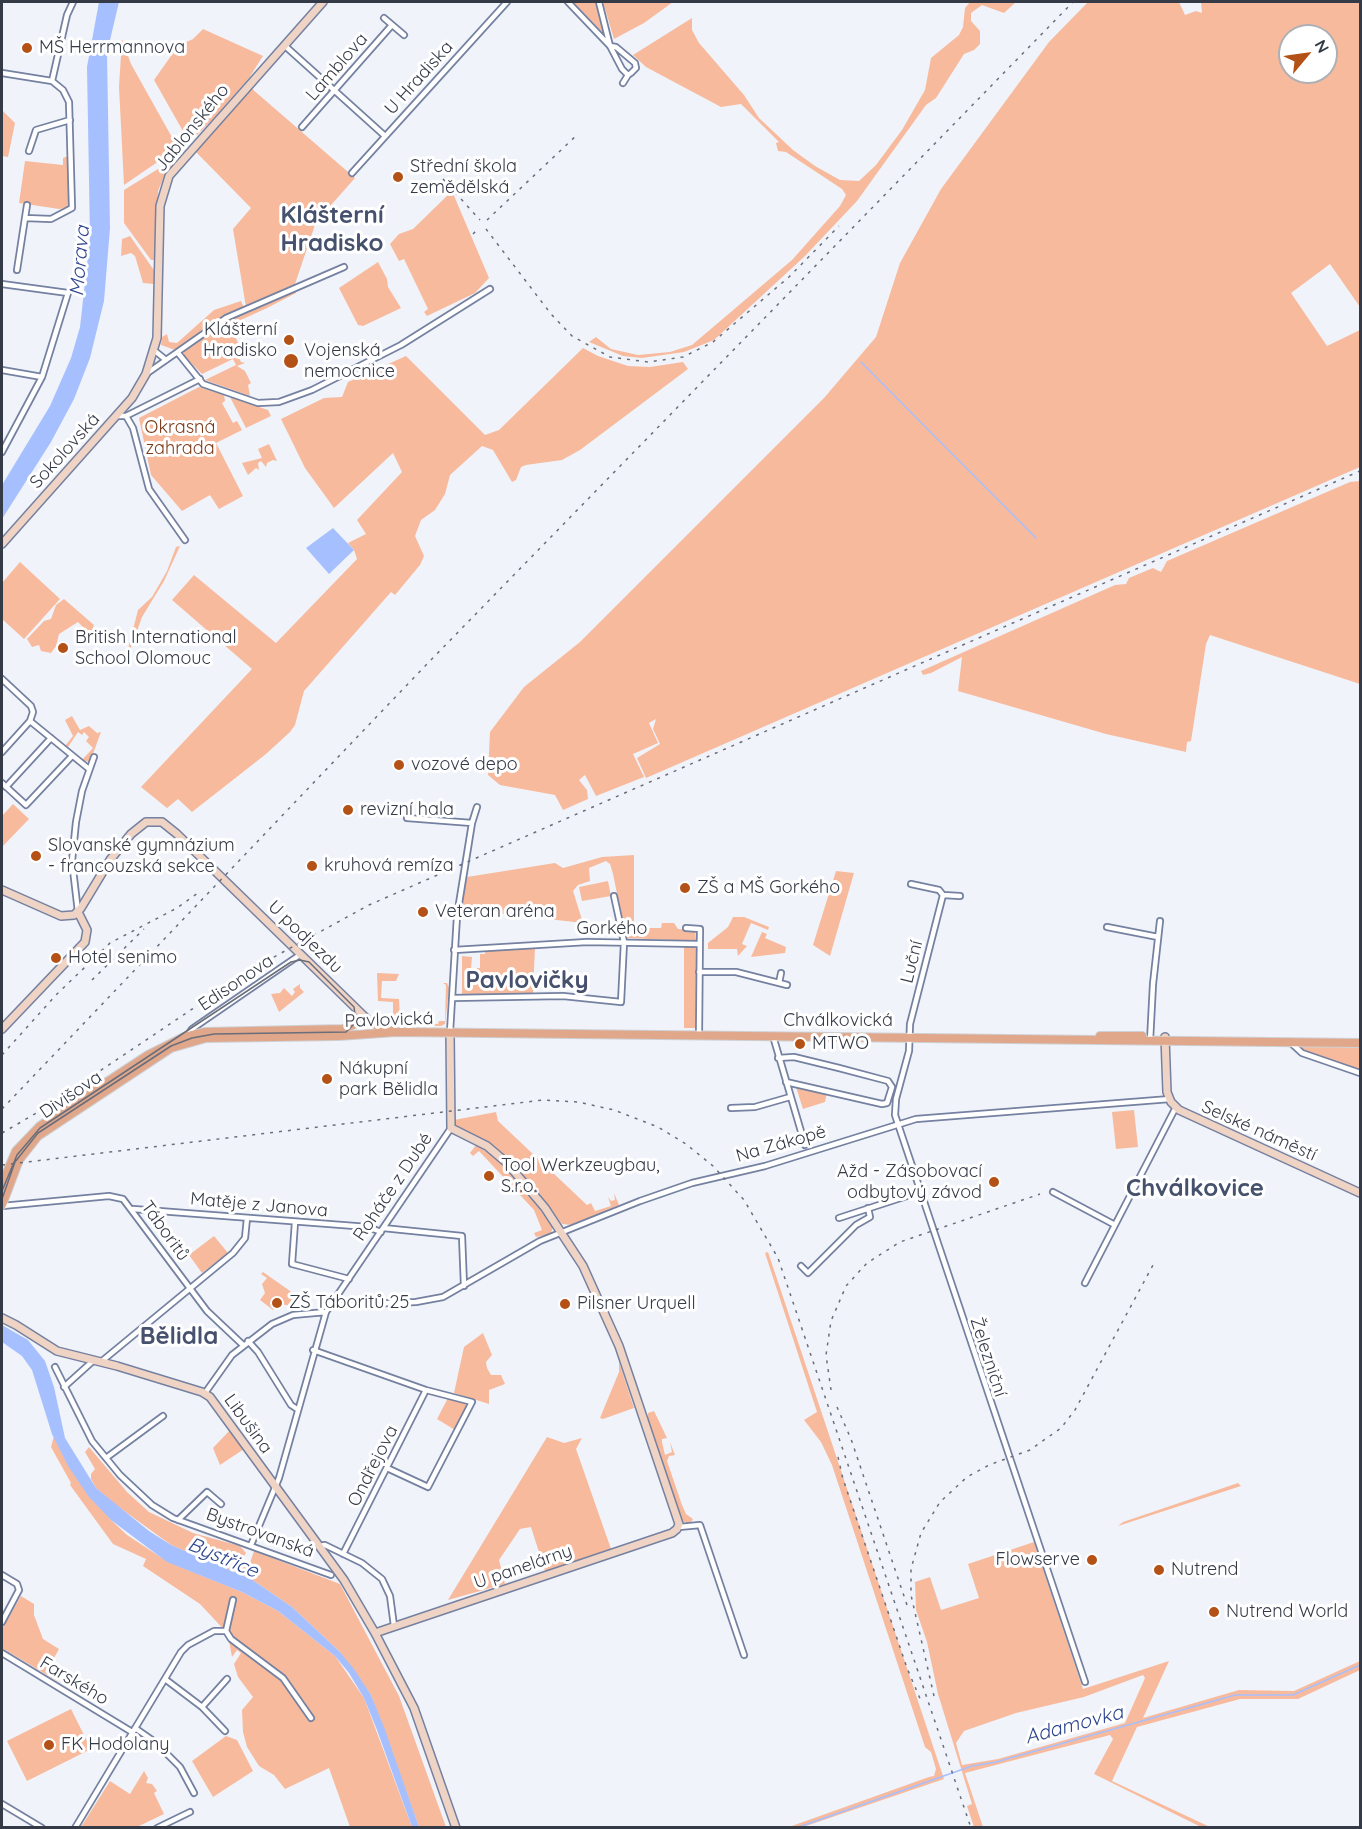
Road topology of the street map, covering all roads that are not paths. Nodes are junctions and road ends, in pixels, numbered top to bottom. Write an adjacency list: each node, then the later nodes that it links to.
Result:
1 (73, 2): 13 (street)
2 (322, 2): 9 (street, Jablonského)
3 (507, 2): 18 (street, U Hradiska)
4 (568, 2): 10 (street)
5 (599, 2): 10 (street)
6 (384, 18): 7 (street, Lamblova)
7 (392, 25): 8 (street, Lamblova); 15 (street, Lamblova)
8 (404, 35)
9 (284, 45): 15 (street); 27 (street, Jablonského)
10 (610, 46): 12 (street); 12 (street)
11 (2, 73): 13 (street)
12 (628, 75): 14 (street)
13 (51, 81): 16 (street)
14 (623, 83)
15 (334, 91): 17 (street, Lamblova); 18 (street)
16 (70, 120): 19 (street); 22 (street)
17 (302, 127)
18 (385, 136): 20 (street, U Hradiska)
19 (29, 151)
20 (352, 173)
21 (27, 205): 22 (street)
22 (25, 218): 24 (street)
23 (344, 267): 28 (street)
24 (17, 270)
25 (2, 284): 32 (street)
26 (490, 289): 33 (street)
27 (154, 351): 29 (street); 31 (street, Jablonského)
28 (178, 353): 29 (street); 33 (street)
29 (166, 360): 31 (street)
30 (2, 370): 32 (street)
31 (146, 374): 34 (street, Sokolovská)
32 (42, 377): 36 (street)
33 (200, 379): 35 (street)
34 (117, 416): 35 (street); 38 (street, Sokolovská)
35 (126, 416): 37 (street)
36 (2, 452)
37 (185, 540)
38 (2, 544)
39 (2, 679): 40 (street)
40 (30, 721): 41 (street); 42 (street)
41 (51, 738): 43 (street); 47 (street)
42 (2, 752)
43 (72, 756): 45 (street); 47 (street)
44 (94, 757): 45 (street)
45 (89, 770): 56 (street)
46 (2, 783): 47 (street)
47 (6, 787)
48 (477, 807): 50 (street)
49 (407, 818): 50 (street)
50 (472, 823): 63 (street)
51 (911, 884): 53 (street)
52 (2, 892): 56 (street)
53 (943, 895): 55 (street); 78 (street, Luční)
54 (614, 896): 61 (street)
55 (960, 896)
56 (78, 912): 64 (street, U podjezdu); 71 (street)
57 (1160, 921): 60 (street)
58 (1107, 927): 60 (street)
59 (686, 928): 62 (street)
60 (1158, 937): 80 (street)
61 (622, 942): 62 (street, Gorkého); 63 (street, Gorkého); 69 (street)
62 (699, 944): 65 (street)
63 (454, 950): 69 (street)
64 (301, 954): 70 (street, U podjezdu); 79 (street, Edisonova)
65 (699, 972): 67 (street); 76 (street)
66 (781, 973): 67 (street)
67 (778, 983): 68 (street)
68 (787, 985)
69 (452, 998): 74 (street)
70 (368, 1020): 72 (main road, U podjezdu); 73 (main road)
71 (2, 1029)
72 (396, 1032): 73 (main road, Pavlovická); 74 (main road, Pavlovická)
73 (341, 1033): 79 (main road, Pavlovická); 79 (main road, Pavlovická)
74 (450, 1033): 75 (main road, Pavlovická); 92 (street, Roháče z Dubé)
75 (589, 1035): 76 (main road, Chválkovická)
76 (699, 1036): 77 (main road, Chválkovická)
77 (773, 1036): 78 (main road, Chválkovická); 84 (street)
78 (909, 1037): 80 (main road, Chválkovická); 91 (street, Železniční)
79 (189, 1038): 94 (main road, Divišova); 99 (main road, Divišova)
80 (1150, 1039): 81 (main road, Chválkovická)
81 (1167, 1039): 82 (main road, Chválkovická); 88 (street)
82 (1290, 1042): 83 (main road, Chválkovická); 85 (street)
83 (1360, 1042)
84 (778, 1058): 86 (street); 86 (street)
85 (1360, 1073)
86 (786, 1082): 87 (street)
87 (790, 1096): 90 (street); 93 (street)
88 (1170, 1100): 89 (street, Selské náměstí); 91 (street, Na Zákopě)
89 (1176, 1107): 97 (street, Selské náměstí); 105 (street)
90 (731, 1108)
91 (897, 1125): 95 (street, Železniční); 107 (street, Na Zákopě)
92 (451, 1128): 106 (street, Roháče z Dubé); 107 (street)
93 (805, 1145)
94 (2, 1184)
95 (919, 1192): 100 (street); 145 (street, Železniční)
96 (1053, 1192): 105 (street)
97 (1360, 1192): 98 (street, Selské náměstí)
98 (1360, 1198)
99 (2, 1206): 101 (street, Táboritů)
100 (868, 1208): 103 (street); 108 (street)
101 (133, 1209): 102 (street, Matěje z Janova); 112 (street, Táboritů)
102 (248, 1218): 104 (street, Matěje z Janova); 112 (street)
103 (839, 1218)
104 (295, 1222): 106 (street, Matěje z Janova); 109 (street)
105 (1115, 1225): 110 (street)
106 (382, 1230): 109 (street, Roháče z Dubé); 111 (street, Matěje z Janova)
107 (562, 1232): 111 (street, Na Zákopě); 130 (street)
108 (801, 1266)
109 (349, 1279): 113 (street, Roháče z Dubé)
110 (1085, 1283)
111 (464, 1286): 113 (street, Na Zákopě)
112 (189, 1288): 116 (street, Táboritů); 118 (street)
113 (332, 1303): 114 (street, Roháče z Dubé)
114 (326, 1311): 116 (street); 117 (street, Roháče z Dubé)
115 (2, 1318): 118 (street, Libušina)
116 (245, 1343): 122 (street); 123 (street, Táboritů)
117 (313, 1350): 121 (street); 123 (street, Roháče z Dubé)
118 (98, 1360): 120 (street); 122 (street, Libušina)
119 (55, 1367): 120 (street, Bystrovanská)
120 (64, 1387): 125 (street, Bystrovanská)
121 (426, 1390): 126 (street, Ondřejova); 126 (street)
122 (205, 1393): 127 (street, Libušina)
123 (297, 1409): 127 (street, Roháče z Dubé)
124 (163, 1416): 125 (street)
125 (106, 1458): 129 (street, Bystrovanská)
126 (387, 1468): 133 (street, Ondřejova)
127 (276, 1484): 131 (street, Roháče z Dubé); 132 (street, Libušina)
128 (221, 1504): 129 (street, Bystrovanská)
129 (178, 1520): 131 (street, Bystrovanská)
130 (679, 1527): 138 (street, U panelárny); 142 (street)
131 (251, 1545): 135 (street, Bystrovanská)
132 (319, 1546): 133 (street); 140 (street, Libušina)
133 (343, 1554): 138 (street)
134 (2, 1575): 137 (street)
135 (331, 1575)
136 (233, 1600): 139 (street)
137 (2, 1622)
138 (394, 1626): 140 (street, U panelárny)
139 (226, 1631): 143 (street); 147 (street)
140 (375, 1633): 156 (street, Libušina)
141 (2, 1653): 148 (street, Farského)
142 (744, 1655)
143 (165, 1679): 146 (street); 148 (street)
144 (227, 1679): 146 (street)
145 (1085, 1682)
146 (202, 1707): 149 (street)
147 (311, 1718)
148 (133, 1730): 150 (street, Farského); 154 (street)
149 (225, 1731)
150 (194, 1793)
151 (2, 1804): 153 (street)
152 (190, 1812): 155 (street)
153 (42, 1827)
154 (75, 1827)
155 (157, 1827)
156 (456, 1827)

